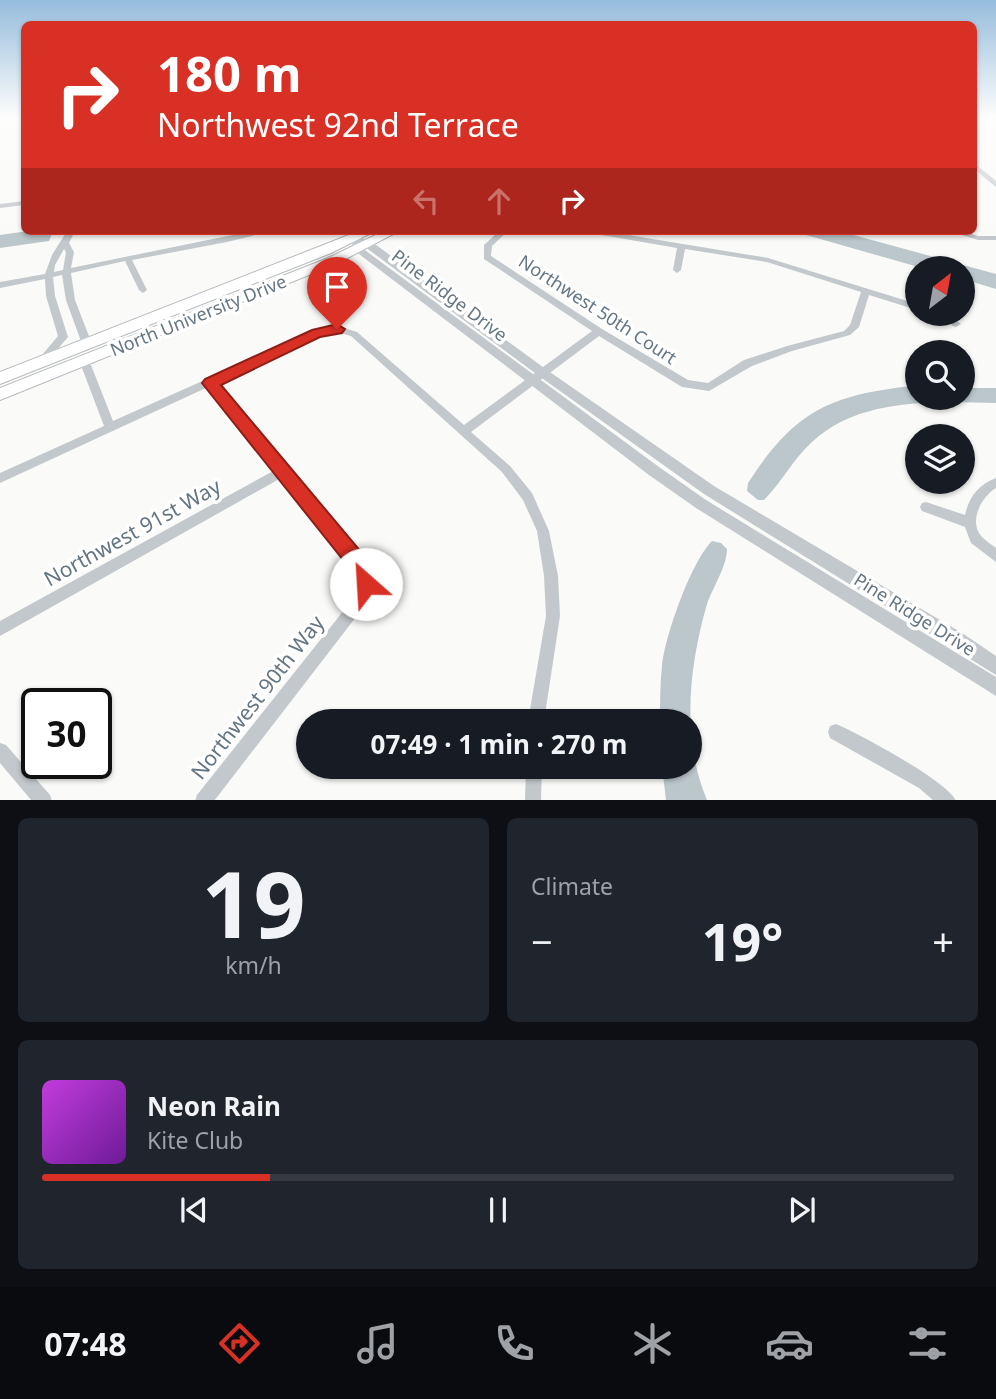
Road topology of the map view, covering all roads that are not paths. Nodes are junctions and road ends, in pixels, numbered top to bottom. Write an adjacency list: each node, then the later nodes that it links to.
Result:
1 (977, 168): 2 (street)
2 (996, 185)
3 (21, 203): 4 (street)
4 (0, 206)
5 (70, 235): 13 (street)
6 (246, 235): 15 (street)
7 (376, 235): 12 (main road, North University Drive)
8 (499, 235): 24 (street, Northwest 50th Court)
9 (616, 235): 14 (street)
10 (976, 235): 11 (street)
11 (994, 238)
12 (359, 239): 23 (main road, North University Drive); 26 (main road, North University Drive); 28 (street, Pine Ridge Drive)
13 (66, 245): 17 (street); 18 (street)
14 (682, 245): 16 (street); 21 (street)
15 (128, 259): 17 (street); 20 (street)
16 (677, 270)
17 (65, 274): 18 (street); 25 (street)
18 (47, 276): 19 (street); 27 (street)
19 (0, 285)
20 (143, 290)
21 (866, 290): 22 (street); 24 (street, Northwest 50th Court)
22 (905, 303)
23 (147, 321): 25 (main road, North University Drive); 26 (main road)
24 (599, 331): 28 (street)
25 (87, 344): 27 (main road, North University Drive); 30 (main road)
26 (83, 360): 30 (main road, North University Drive); 33 (street)
27 (41, 362): 29 (main road, North University Drive)
28 (537, 377): 34 (street); 42 (street, Pine Ridge Drive); 43 (street, Pine Ridge Drive)
29 (0, 379)
30 (31, 382): 32 (main road, North University Drive)
31 (210, 383): 33 (street); 34 (street); 35 (street)
32 (0, 394)
33 (110, 428): 36 (street)
34 (464, 431): 44 (street)
35 (284, 471): 41 (street, Northwest 91st Way); 49 (street, Northwest 90th Way)
36 (0, 478)
37 (996, 483): 39 (street)
38 (926, 507): 39 (street)
39 (970, 523): 40 (street)
40 (996, 556)
41 (0, 629)
42 (996, 666)
43 (996, 687)
44 (538, 709)
45 (836, 732): 51 (street)
46 (0, 751): 48 (street)
47 (534, 779): 50 (street)
48 (44, 800)
49 (203, 800)
50 (533, 800)
51 (948, 800)

